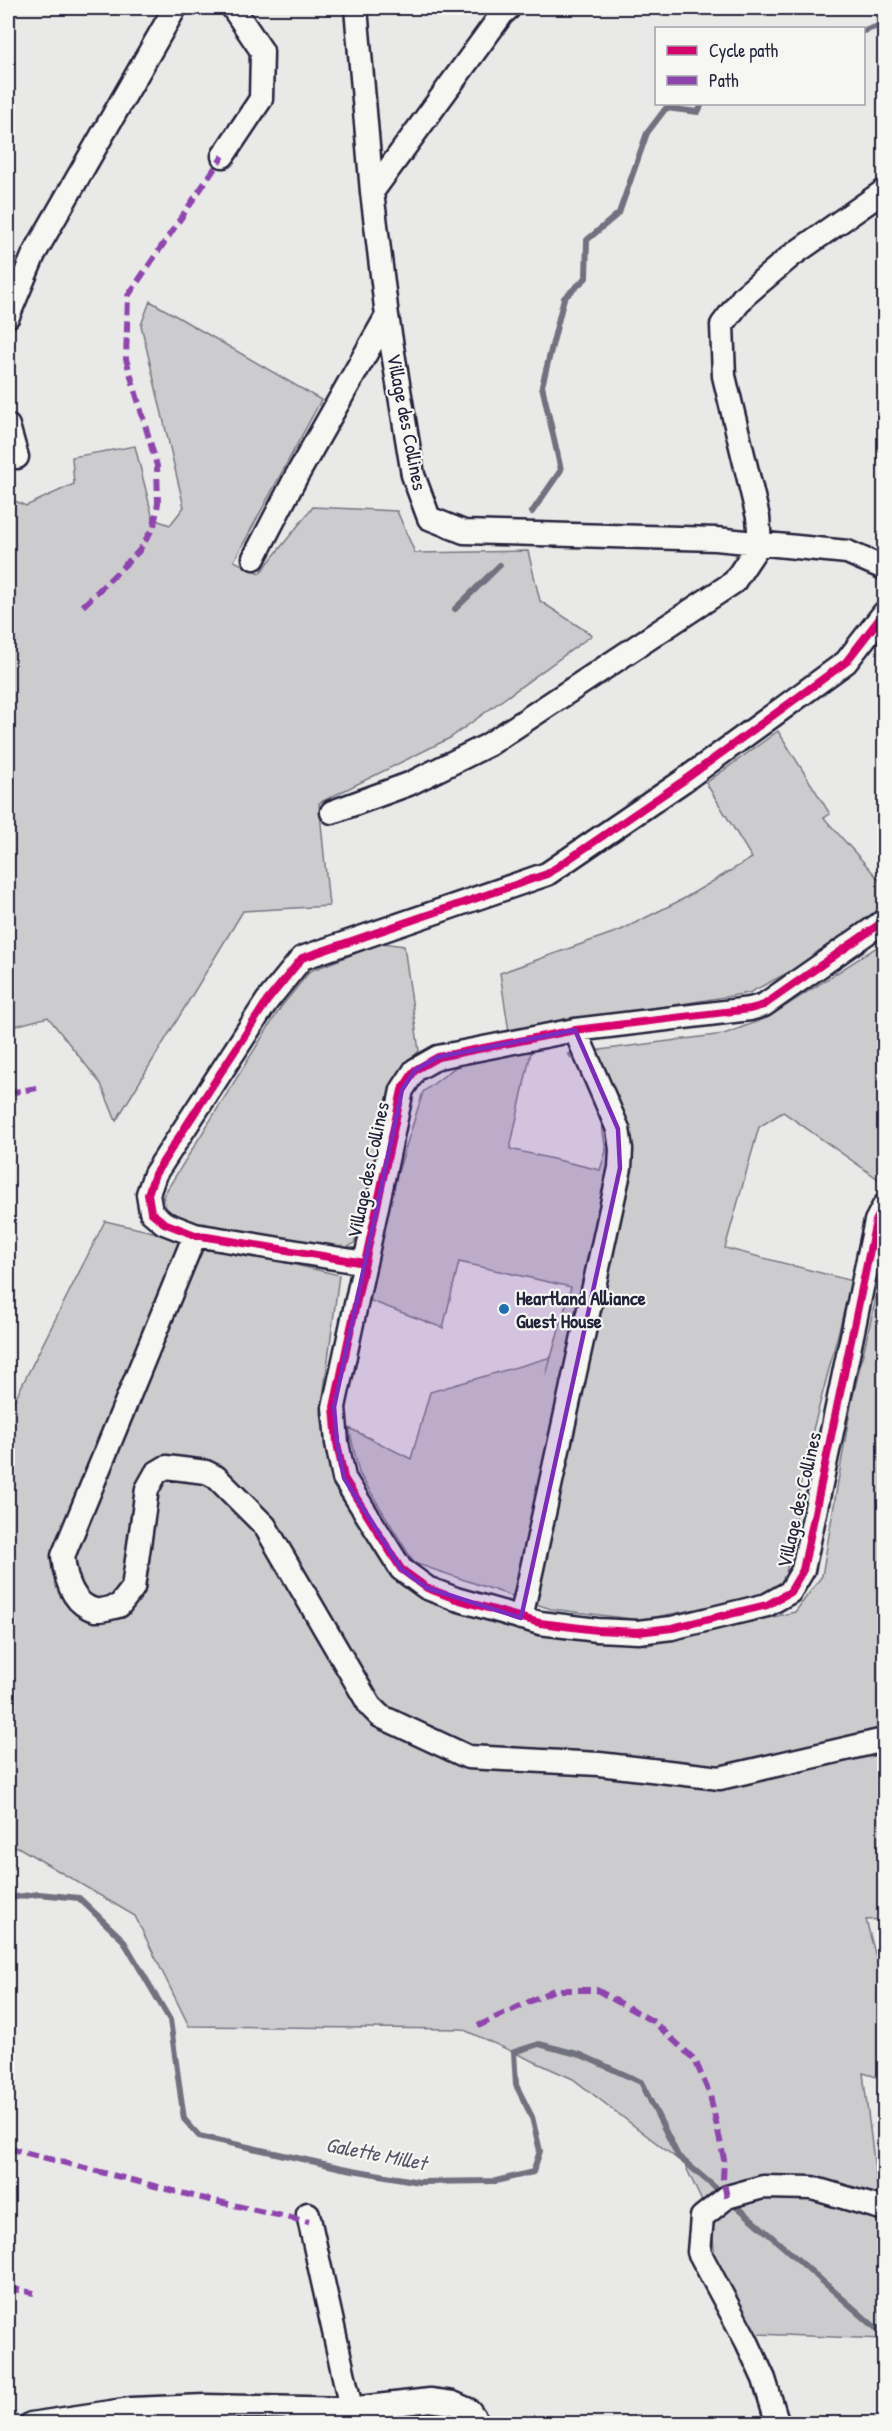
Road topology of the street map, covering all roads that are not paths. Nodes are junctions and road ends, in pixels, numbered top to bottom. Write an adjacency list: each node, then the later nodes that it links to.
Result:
1 (175, 8): 8 (street)
2 (232, 8): 5 (street)
3 (356, 8): 7 (street, Village des Collines)
4 (509, 8): 7 (street)
5 (223, 156)
6 (885, 191): 12 (street)
7 (372, 192): 9 (street, Village des Collines)
8 (8, 316)
9 (387, 316): 12 (street, Village des Collines); 13 (street)
10 (8, 426): 11 (street)
11 (17, 457)
12 (760, 543): 14 (street, Village des Collines); 16 (street)
13 (254, 558)
14 (885, 568)
15 (885, 613): 20 (street)
16 (332, 813)
17 (885, 921): 18 (street, Village des Collines)
18 (575, 1030): 21 (street, Village des Collines); 22 (street)
19 (885, 1206): 22 (street, Village des Collines)
20 (195, 1235): 21 (street); 23 (street)
21 (365, 1263): 22 (street, Village des Collines)
22 (521, 1617)
23 (885, 1740)
24 (885, 2209): 29 (street)
25 (308, 2214): 26 (street)
26 (352, 2416): 27 (street); 28 (street)
27 (31, 2424)
28 (479, 2424)
29 (778, 2424)

